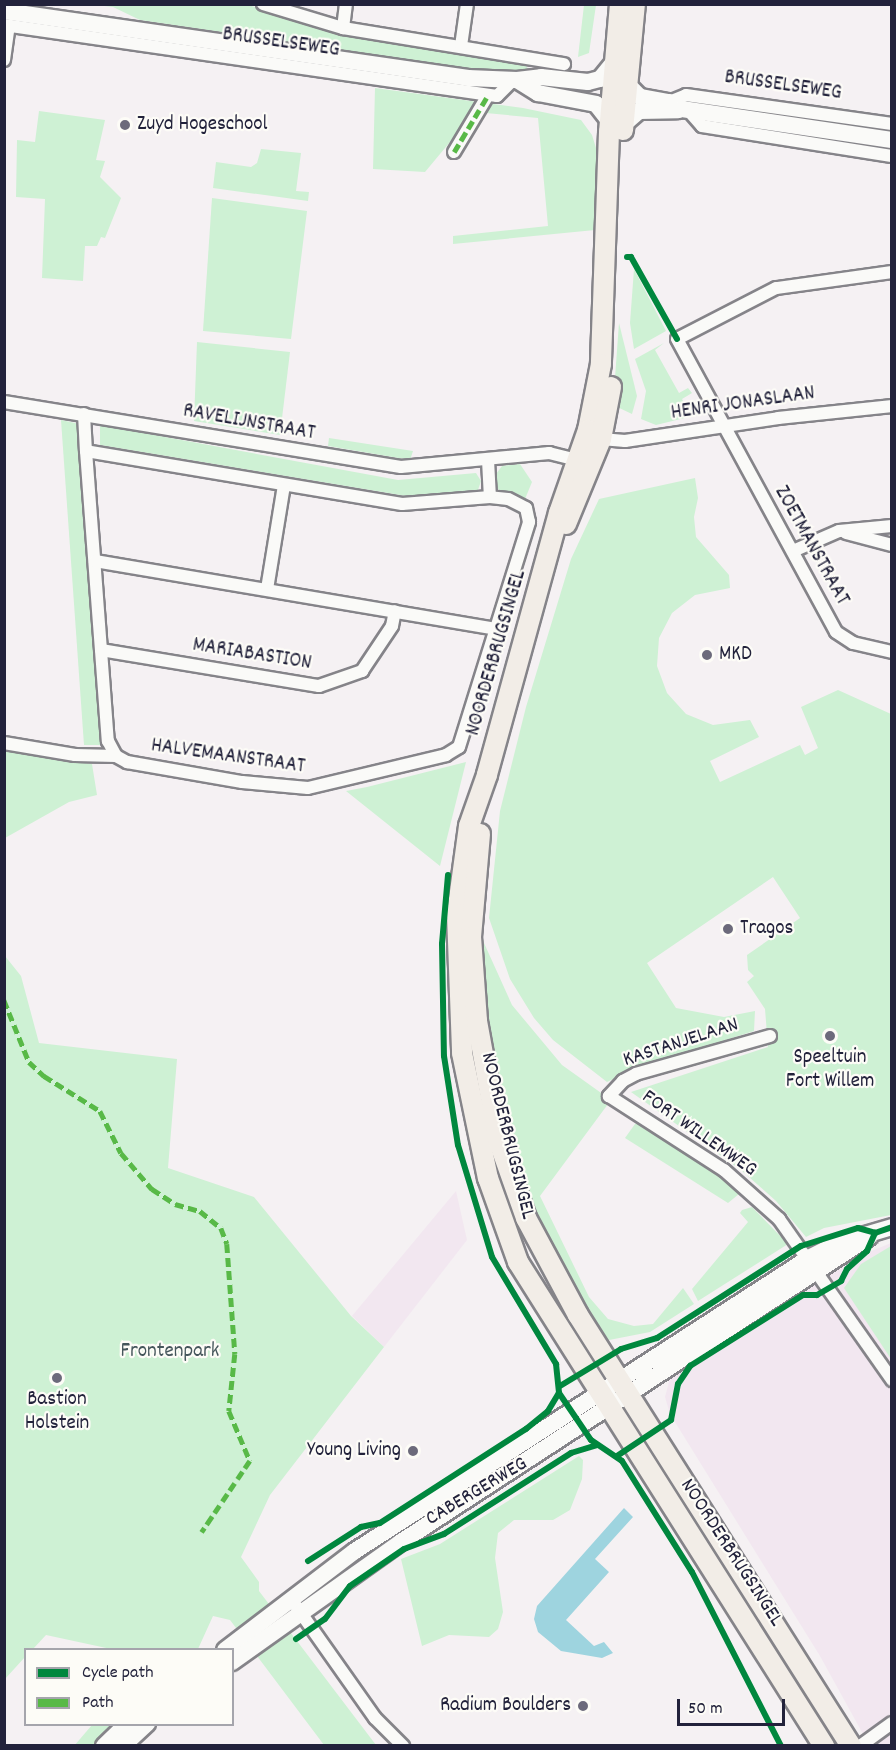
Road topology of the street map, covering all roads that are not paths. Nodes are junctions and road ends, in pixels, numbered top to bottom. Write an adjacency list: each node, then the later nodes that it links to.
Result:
1 (263, 4): 8 (street, BRUSSELSEWEG)
2 (346, 4): 8 (street)
3 (467, 4): 9 (street)
4 (620, 4): 12 (main road)
5 (635, 4): 16 (main road)
6 (6, 21): 7 (street, BRUSSELSEWEG); 11 (street)
7 (38, 23): 14 (street, BRUSSELSEWEG); 17 (street, BRUSSELSEWEG)
8 (343, 28): 9 (street, BRUSSELSEWEG)
9 (461, 46): 10 (street, BRUSSELSEWEG)
10 (531, 59): 13 (street, BRUSSELSEWEG); 15 (street)
11 (4, 60)
12 (613, 63): 15 (street, BRUSSELSEWEG); 16 (main road)
13 (564, 64)
14 (515, 80): 15 (street, BRUSSELSEWEG); 17 (street)
15 (539, 85): 19 (street, BRUSSELSEWEG)
16 (618, 89): 18 (street, BRUSSELSEWEG); 19 (main road)
17 (489, 95): 22 (street)
18 (680, 107): 19 (street, BRUSSELSEWEG); 20 (street, BRUSSELSEWEG); 21 (street, BRUSSELSEWEG); 23 (street, BRUSSELSEWEG)
19 (617, 123): 24 (main road)
20 (891, 124)
21 (891, 140)
22 (454, 152)
23 (891, 156)
24 (612, 266): 30 (main road, NOORDERBRUGSINGEL); 33 (main road, NOORDERBRUGSINGEL)
25 (891, 273): 29 (street, ZOETMANSTRAAT)
26 (4, 402): 28 (street, RAVELIJNSTRAAT)
27 (891, 406): 29 (street, HENRI JONASLAAN)
28 (84, 414): 31 (street); 32 (street, RAVELIJNSTRAAT)
29 (722, 428): 30 (street, HENRI JONASLAAN); 40 (street, ZOETMANSTRAAT)
30 (601, 438): 38 (main road, NOORDERBRUGSINGEL)
31 (86, 452): 34 (street); 41 (street)
32 (488, 460): 33 (street, RAVELIJNSTRAAT); 35 (street)
33 (577, 460): 38 (main road, NOORDERBRUGSINGEL)
34 (284, 485): 35 (street); 42 (street)
35 (490, 497): 44 (street, HALVEMAANSTRAAT)
36 (891, 526): 37 (street)
37 (839, 531): 39 (street); 40 (street)
38 (553, 544): 49 (main road, NOORDERBRUGSINGEL)
39 (891, 545)
40 (793, 551): 46 (street, ZOETMANSTRAAT)
41 (95, 561): 42 (street); 45 (street)
42 (267, 589): 43 (street)
43 (395, 611): 44 (street); 45 (street, MARIABASTION)
44 (497, 629): 48 (street, HALVEMAANSTRAAT)
45 (101, 650): 48 (street)
46 (891, 652)
47 (4, 743): 48 (street, HALVEMAANSTRAAT)
48 (116, 756)
49 (487, 775): 57 (main road, NOORDERBRUGSINGEL); 58 (main road, NOORDERBRUGSINGEL)
50 (770, 1036): 51 (street, KASTANJELAAN)
51 (609, 1096): 54 (street, FORT WILLEMWEG)
52 (891, 1227): 53 (street, CABERGERWEG)
53 (875, 1233): 54 (street, CABERGERWEG); 55 (street, CABERGERWEG)
54 (809, 1258): 55 (street, FORT WILLEMWEG); 57 (street, CABERGERWEG)
55 (819, 1273): 56 (street, FORT WILLEMWEG); 57 (street, CABERGERWEG)
56 (891, 1380)
57 (625, 1388): 58 (street, CABERGERWEG); 59 (street, CABERGERWEG); 69 (main road, NOORDERBRUGSINGEL)
58 (598, 1393): 59 (main road, NOORDERBRUGSINGEL); 60 (street, CABERGERWEG)
59 (609, 1410): 61 (street, CABERGERWEG); 70 (main road, NOORDERBRUGSINGEL)
60 (291, 1599): 61 (street); 62 (street, CABERGERWEG)
61 (302, 1614): 62 (street, CABERGERWEG); 73 (street)
62 (280, 1619): 63 (street, CABERGERWEG)
63 (246, 1643): 64 (street, CABERGERWEG); 65 (street, CABERGERWEG)
64 (231, 1648)
65 (234, 1659)
66 (891, 1723): 74 (street)
67 (126, 1726): 71 (street)
68 (146, 1726): 72 (street)
69 (847, 1739)
70 (824, 1745)
71 (104, 1746)
72 (123, 1746)
73 (403, 1746)
74 (860, 1746)

